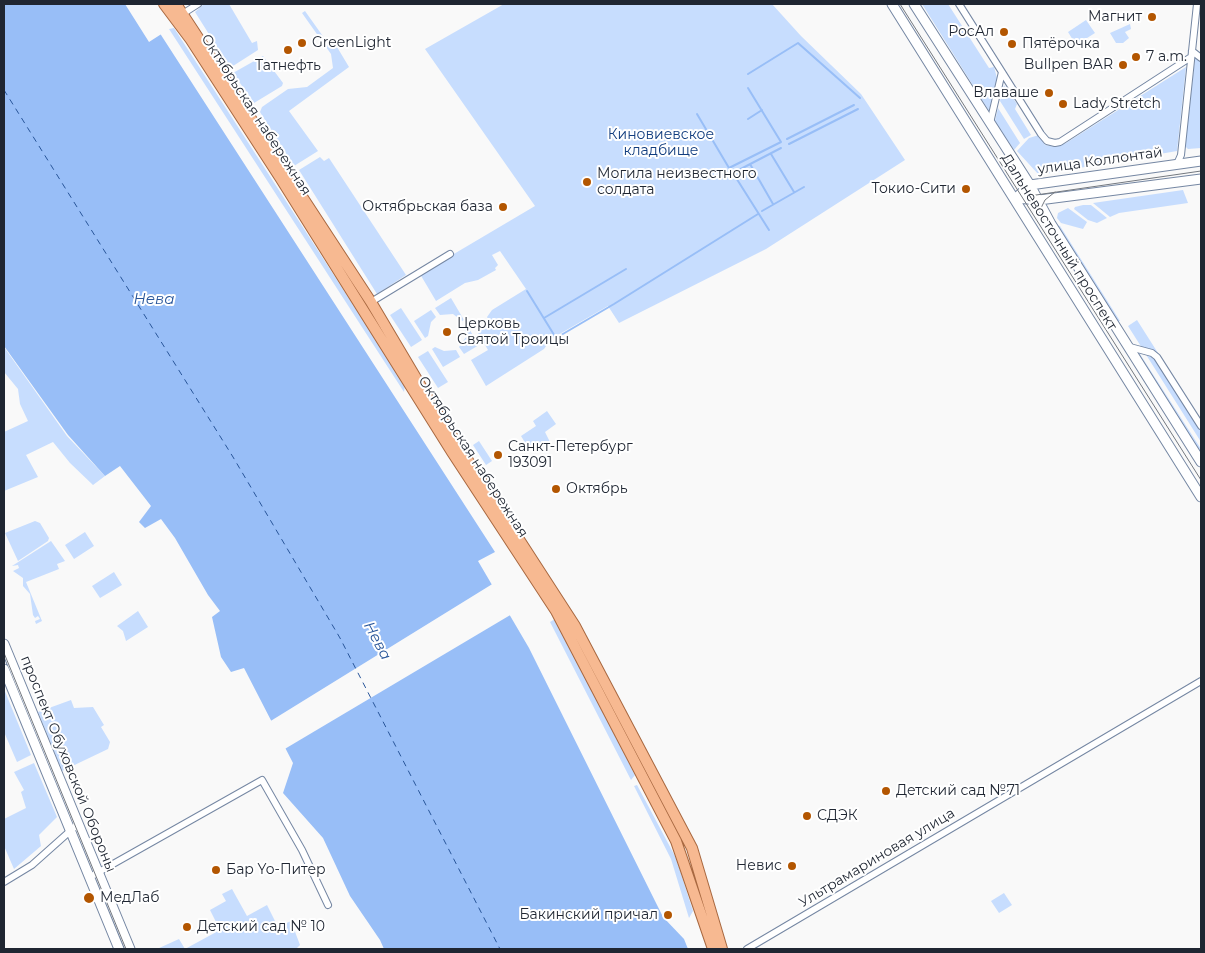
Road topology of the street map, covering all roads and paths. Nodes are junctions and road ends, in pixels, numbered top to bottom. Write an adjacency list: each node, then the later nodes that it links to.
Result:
1 (164, 4): 36 (main road, Октябрьская набережная)
2 (176, 4): 8 (main road, Октябрьская набережная)
3 (198, 4): 8 (street)
4 (892, 4): 17 (main road, Дальневосточный проспект)
5 (914, 4): 12 (main road, Дальневосточный проспект)
6 (959, 4): 11 (street)
7 (1197, 4): 9 (street)
8 (184, 13): 20 (main road, Октябрьская набережная)
9 (1191, 54): 10 (street); 11 (street); 14 (street)
10 (1201, 58)
11 (1002, 72): 12 (street)
12 (990, 123): 16 (main road, Дальневосточный проспект)
13 (1201, 161): 14 (main road, улица Коллонтай)
14 (1177, 164): 16 (main road, улица Коллонтай)
15 (1201, 179): 18 (main road)
16 (1030, 185): 17 (main road, улица Коллонтай); 18 (main road, Дальневосточный проспект)
17 (1016, 198): 18 (main road); 24 (main road, Дальневосточный проспект)
18 (1039, 200): 21 (main road, Дальневосточный проспект)
19 (450, 254): 20 (street)
20 (371, 302): 37 (main road, Октябрьская набережная)
21 (1130, 347): 22 (street); 23 (main road, Дальневосточный проспект)
22 (1201, 426)
23 (1201, 462)
24 (1201, 497)
25 (4, 644): 28 (main road, проспект Обуховской Обороны)
26 (4, 669): 29 (main road, проспект Обуховской Обороны)
27 (1201, 682): 38 (street, Ультрамариновая улица)
28 (78, 824): 29 (street); 30 (main road, проспект Обуховской Обороны)
29 (70, 830): 31 (main road, проспект Обуховской Обороны); 32 (street)
30 (99, 872): 31 (street); 33 (street); 35 (main road, проспект Обуховской Обороны)
31 (90, 877): 34 (main road, проспект Обуховской Обороны)
32 (4, 882)
33 (328, 905)
34 (119, 949)
35 (130, 949)
36 (713, 949)
37 (722, 949)
38 (746, 949)

